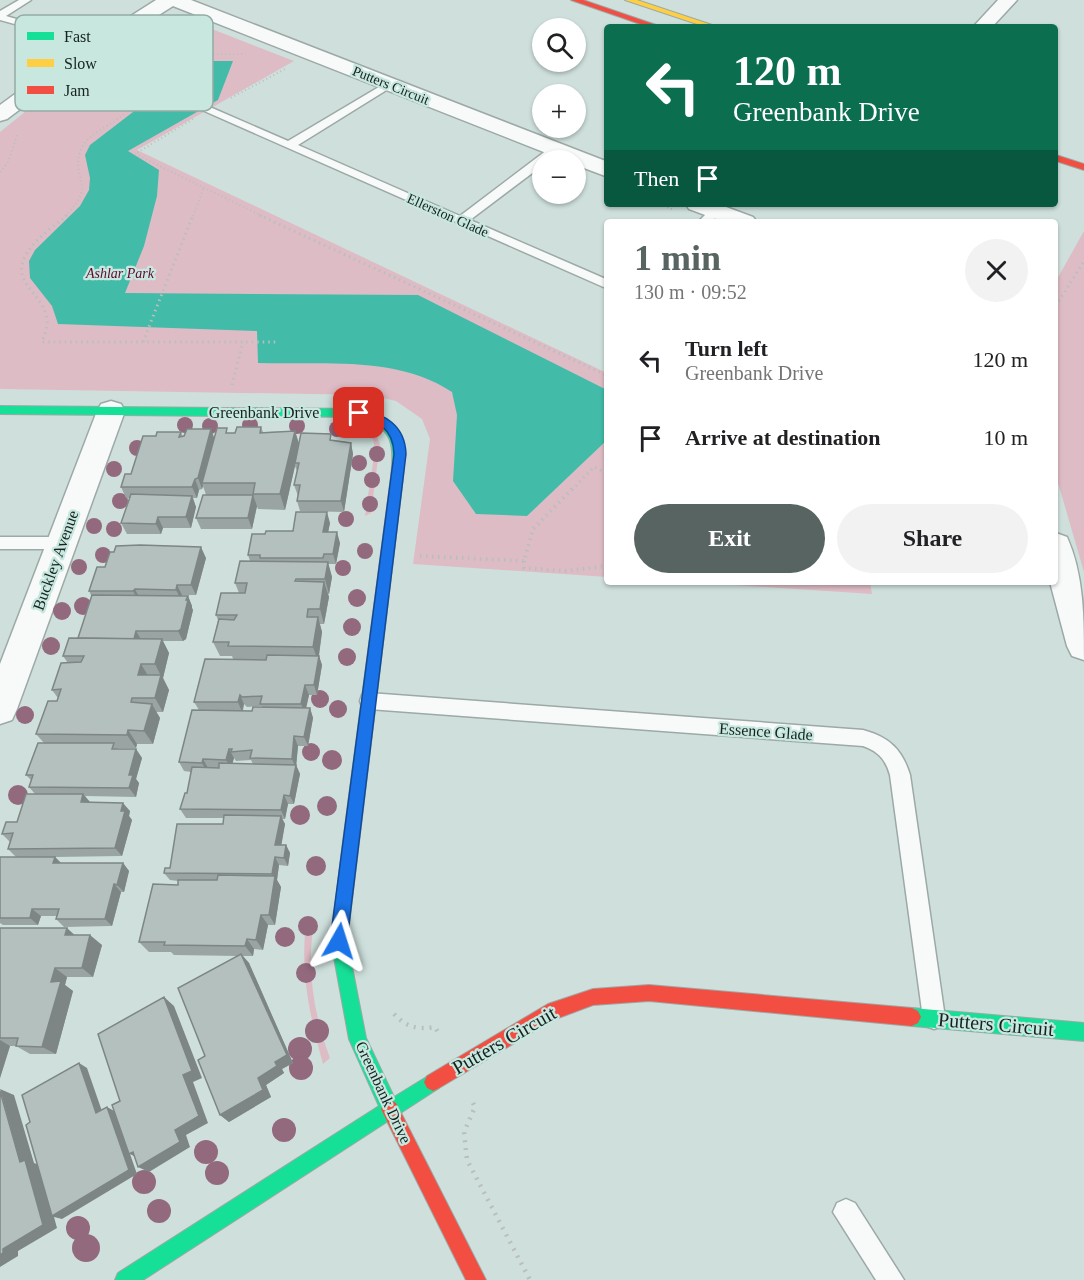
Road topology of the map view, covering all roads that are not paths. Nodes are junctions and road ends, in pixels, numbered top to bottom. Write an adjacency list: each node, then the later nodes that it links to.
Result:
1 (26, 0): 8 (lane)
2 (169, 0): 7 (street)
3 (175, 0): 13 (street, Putters Circuit)
4 (629, 0): 11 (street)
5 (1008, 0): 12 (street)
6 (584, 1): 10 (street)
7 (145, 15)
8 (0, 16): 9 (lane)
9 (15, 20)
10 (649, 24)
11 (705, 24)
12 (984, 24)
13 (389, 84): 17 (lane); 18 (street, Putters Circuit)
14 (15, 104): 16 (street)
15 (210, 111): 17 (lane, Ellerston Glade)
16 (0, 115)
17 (289, 145): 26 (lane, Ellerston Glade)
18 (555, 150)
19 (1058, 159): 22 (street)
20 (586, 162): 23 (street, Putters Circuit)
21 (532, 167): 26 (lane)
22 (1084, 167)
23 (604, 168)
24 (706, 212): 25 (street)
25 (733, 219)
26 (461, 221): 27 (lane, Ellerston Glade)
27 (604, 283)
28 (0, 410): 29 (street, Greenbank Drive)
29 (111, 411): 31 (street, Buckley Avenue); 34 (street, Greenbank Drive)
30 (0, 543): 31 (lane)
31 (62, 543): 35 (street, Buckley Avenue)
32 (1058, 552): 33 (street)
33 (1084, 646)
34 (369, 701): 36 (lane, Essence Glade); 38 (street, Greenbank Drive)
35 (0, 709)
36 (934, 1018): 37 (street, Putters Circuit); 38 (street, Putters Circuit)
37 (1084, 1032)
38 (389, 1108): 40 (street, Putters Circuit); 41 (street, Greenbank Drive)
39 (846, 1212): 42 (lane)
40 (125, 1280)
41 (476, 1280)
42 (891, 1280)

